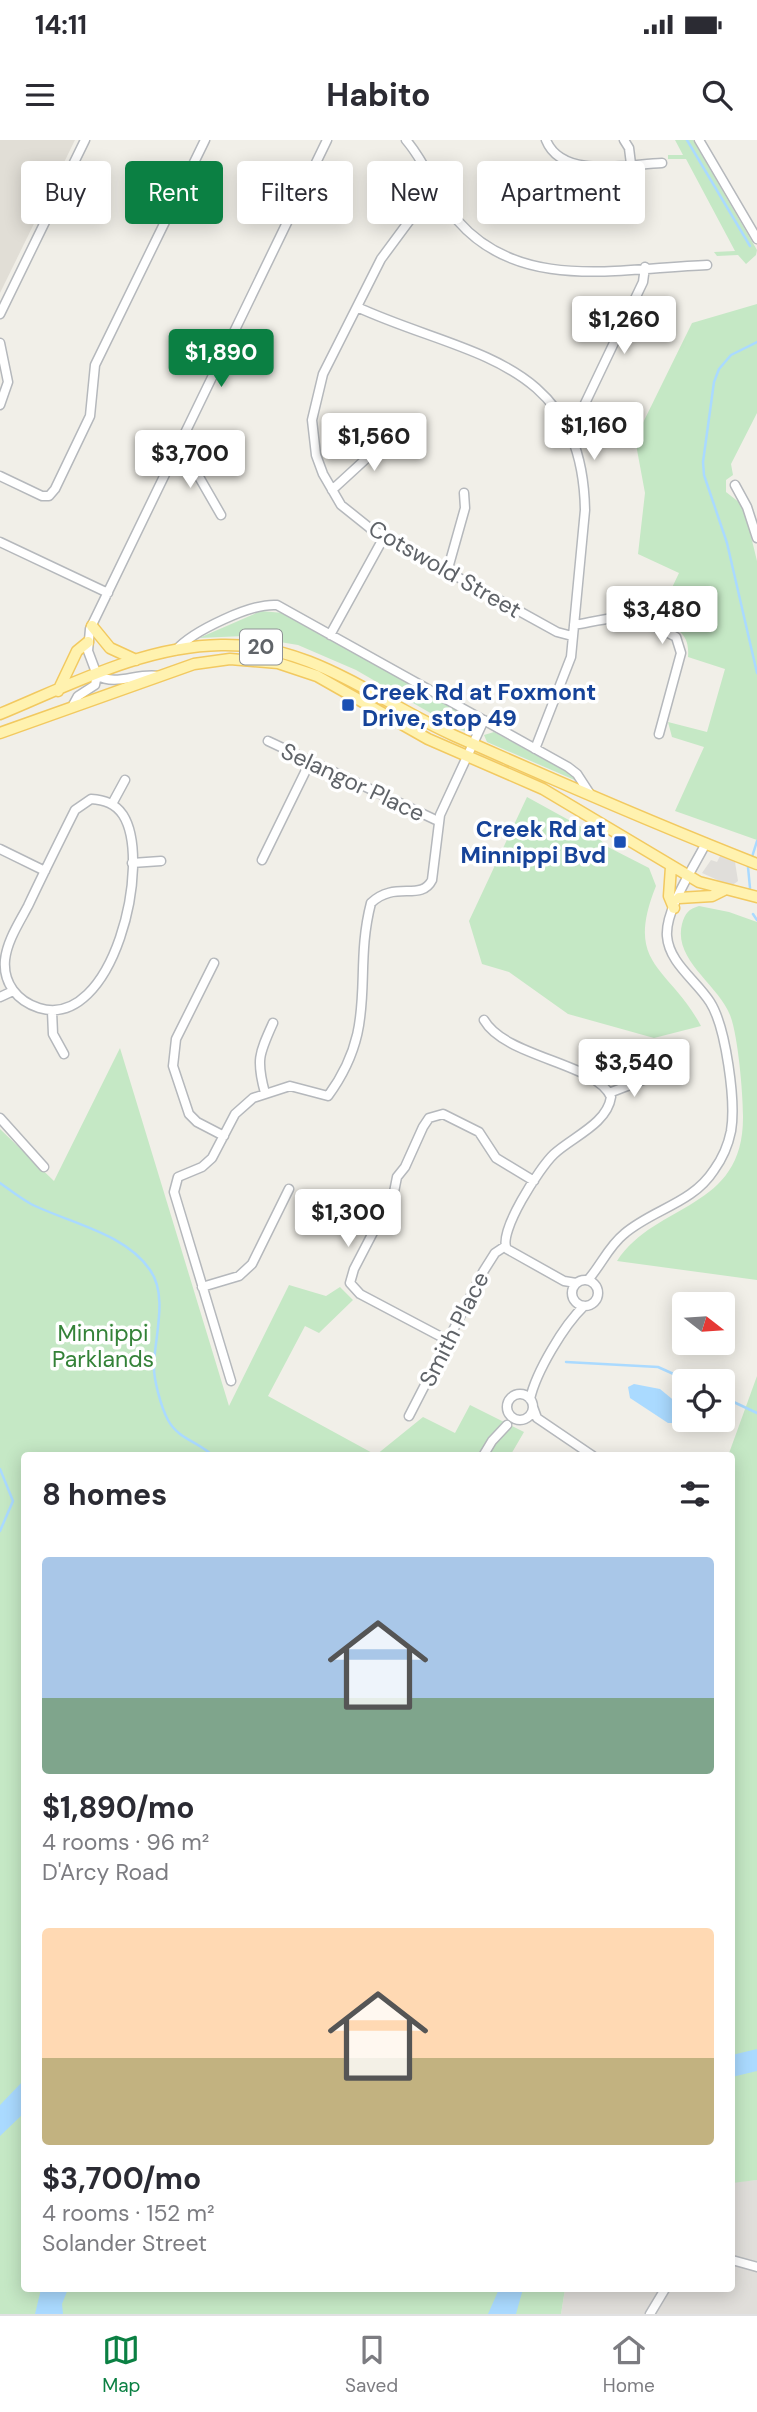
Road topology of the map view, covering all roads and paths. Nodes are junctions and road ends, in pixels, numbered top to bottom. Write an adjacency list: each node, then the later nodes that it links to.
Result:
1 (85, 140): 19 (street)
2 (205, 140): 25 (street)
3 (327, 140): 24 (street)
4 (406, 140): 8 (street)
5 (546, 140): 9 (street)
6 (624, 140): 10 (street)
7 (699, 140): 15 (street)
8 (419, 161)
9 (567, 161)
10 (631, 161)
11 (662, 163): 12 (street)
12 (645, 164)
13 (407, 224): 18 (street, Cotswold Street)
14 (461, 224): 17 (street)
15 (757, 239)
16 (707, 265): 17 (street)
17 (645, 267): 22 (street)
18 (357, 307): 22 (street); 27 (street, Cotswold Street)
19 (0, 314)
20 (0, 343): 21 (street)
21 (0, 405)
22 (566, 428): 35 (street)
23 (393, 434): 27 (street)
24 (177, 448): 29 (street); 34 (street)
25 (0, 476)
26 (736, 485): 31 (street)
27 (332, 490): 30 (street, Cotswold Street)
28 (464, 493): 33 (street)
29 (221, 515)
30 (384, 537): 33 (street, Cotswold Street); 37 (street)
31 (757, 538)
32 (0, 542): 34 (street)
33 (447, 572): 38 (street, Cotswold Street)
34 (108, 593): 36 (street)
35 (573, 625): 38 (street); 49 (street)
36 (92, 626): 39 (street); 41 (main road)
37 (330, 635): 40 (street); 47 (street)
38 (572, 636): 52 (street)
39 (88, 642): 42 (street); 44 (main road)
40 (176, 650): 41 (main road, 20); 51 (main road, 20)
41 (136, 660): 42 (main road, 20)
42 (97, 676): 43 (street); 44 (main road, 20); 45 (street)
43 (159, 676): 45 (main road, 20); 53 (main road, 20)
44 (58, 691): 46 (main road, 20)
45 (72, 707): 48 (main road, 20)
46 (0, 714)
47 (484, 720): 51 (street); 52 (street)
48 (0, 733)
49 (659, 734)
50 (268, 741): 54 (street, Selangor Place)
51 (471, 743): 53 (street); 56 (main road, 20)
52 (535, 750): 56 (street)
53 (467, 756): 58 (street); 65 (main road, 20)
54 (310, 762): 58 (street, Selangor Place); 61 (street)
55 (125, 780): 57 (street)
56 (590, 793): 59 (main road, 20)
57 (112, 804): 63 (street); 66 (street)
58 (438, 821): 79 (street)
59 (706, 843): 64 (main road, 20); 67 (street)
60 (0, 849): 66 (street)
61 (262, 860)
62 (161, 861): 63 (street)
63 (132, 863): 74 (street)
64 (757, 864)
65 (671, 867): 67 (main road, 20); 70 (main road)
66 (45, 871): 72 (street)
67 (689, 877): 68 (main road, 20); 70 (street)
68 (724, 890): 69 (main road, 20); 70 (main road)
69 (757, 897)
70 (676, 903): 88 (street)
71 (214, 963): 82 (street)
72 (13, 991): 73 (street); 74 (street)
73 (0, 998)
74 (52, 1011): 77 (street)
75 (484, 1020): 80 (street)
76 (274, 1023): 79 (street)
77 (64, 1054)
78 (648, 1078): 80 (street)
79 (265, 1093): 82 (street)
80 (610, 1093): 84 (street, Smith Place)
81 (0, 1118): 83 (street)
82 (224, 1136): 90 (street)
83 (44, 1167)
84 (534, 1181): 86 (street, Smith Place); 92 (street)
85 (289, 1189): 90 (street)
86 (504, 1247): 87 (street); 92 (street, Smith Place)
87 (564, 1281): 89 (street); 91 (street)
88 (592, 1282): 89 (street); 91 (street)
89 (576, 1283): 91 (street)
90 (202, 1287): 93 (street)
91 (577, 1301): 94 (street)
92 (449, 1341): 97 (street, Smith Place)
93 (231, 1381)
94 (533, 1385): 95 (street); 96 (street)
95 (519, 1394): 96 (street); 98 (street)
96 (531, 1403): 98 (street); 99 (street)
97 (409, 1416)
98 (526, 1418): 99 (street)
99 (537, 1418): 102 (street)
100 (507, 1425): 101 (street)
101 (486, 1452)
102 (578, 1452)
103 (735, 2261): 104 (street)
104 (757, 2267)
105 (663, 2292): 106 (street)
106 (650, 2314)

